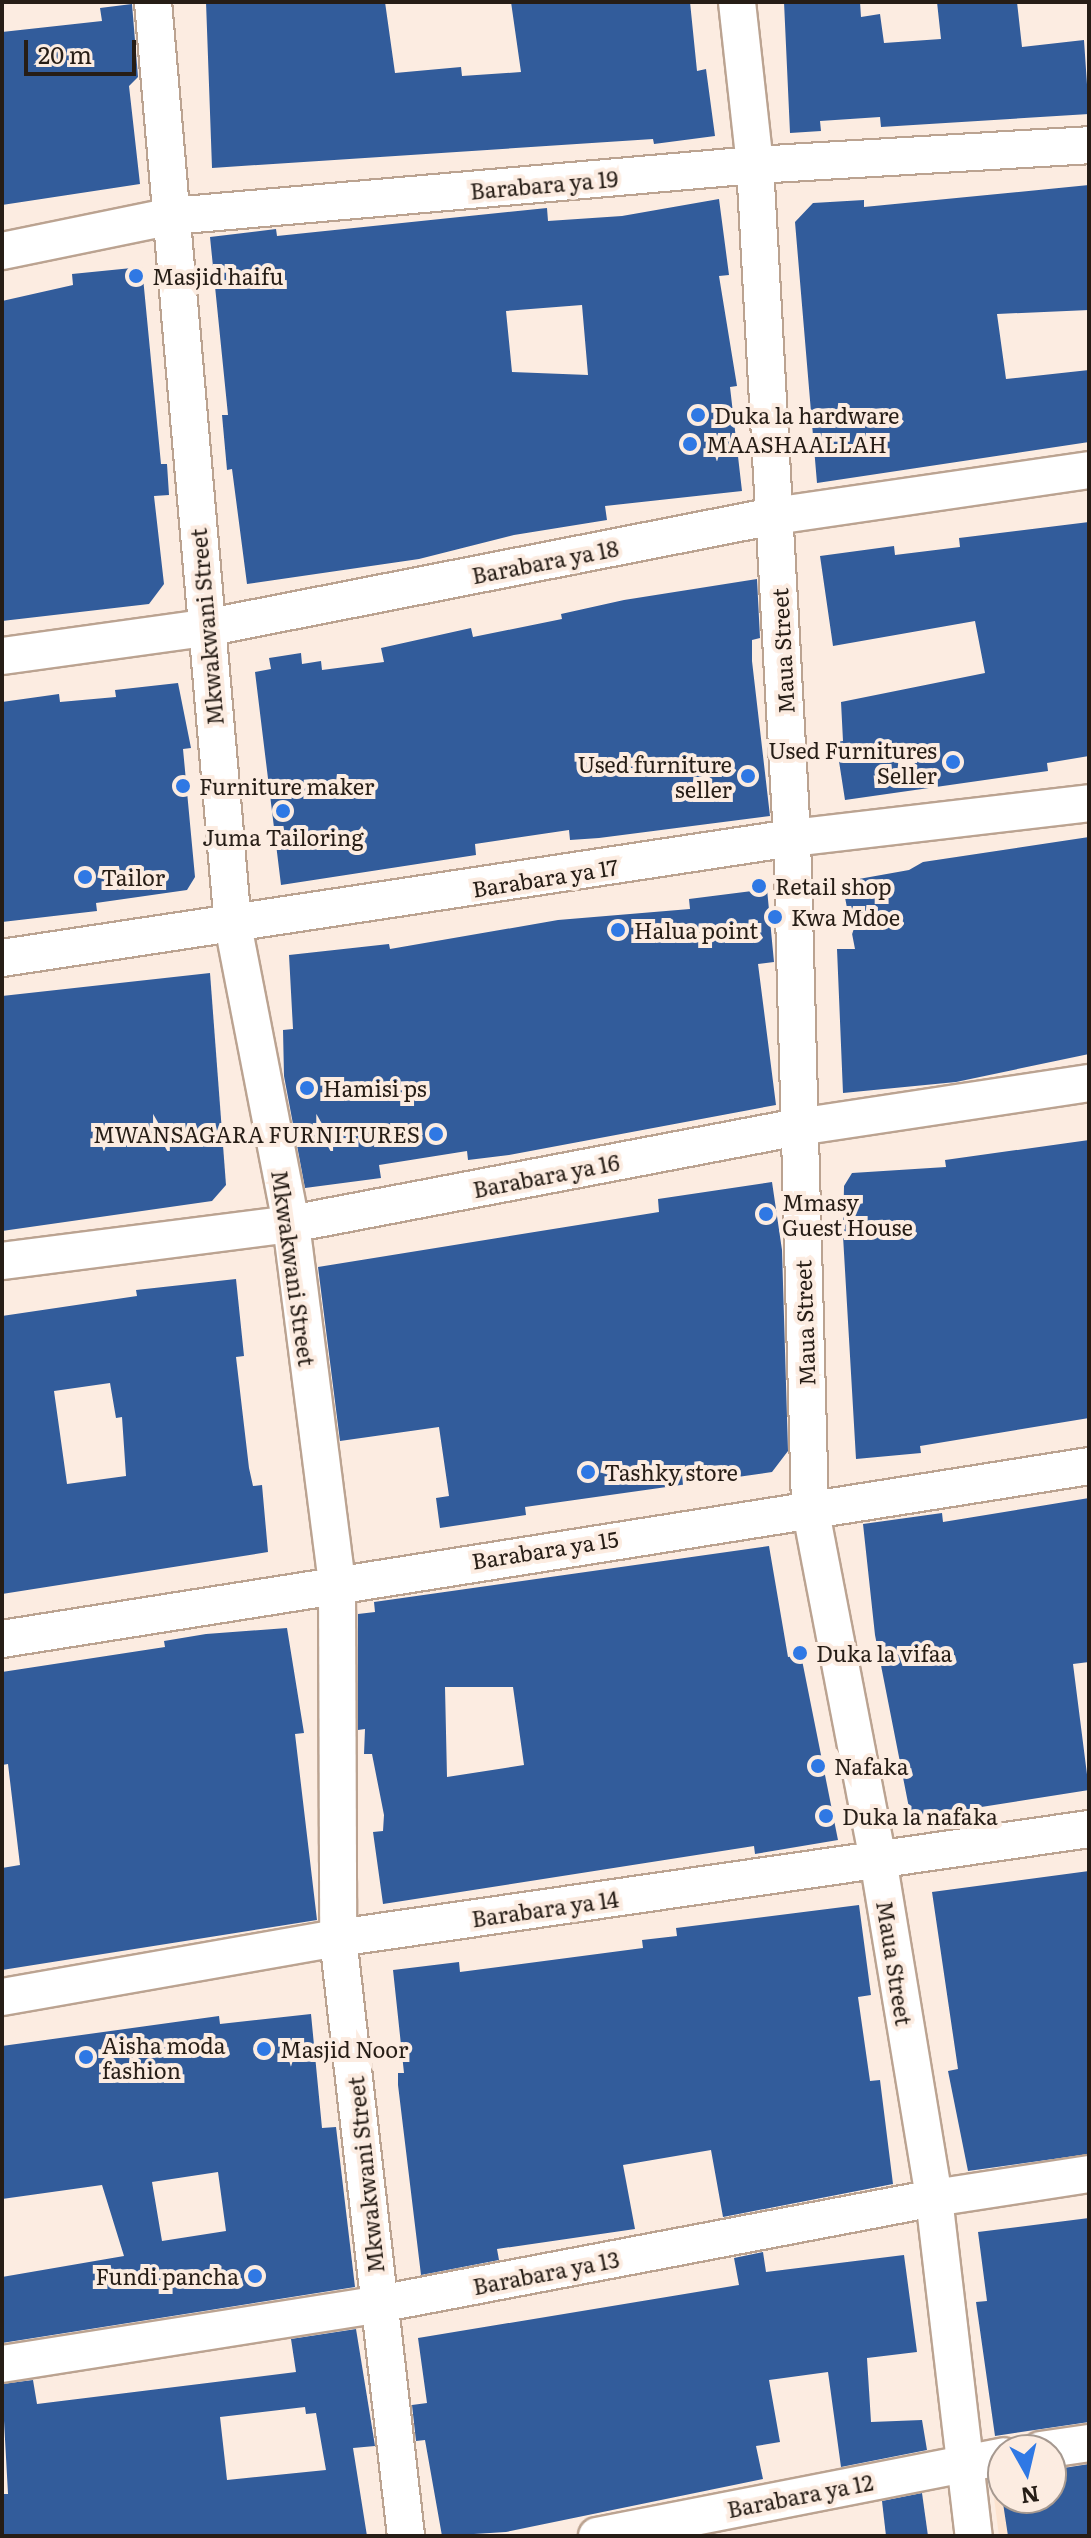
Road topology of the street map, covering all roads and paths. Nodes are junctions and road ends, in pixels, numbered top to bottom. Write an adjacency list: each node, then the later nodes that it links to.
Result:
1 (153, 2): 5 (street, Mkwakwani Street)
2 (737, 2): 4 (street, Maua Street)
3 (1089, 145): 4 (street, Barabara ya 19)
4 (755, 165): 5 (street, Barabara ya 19); 8 (street, Maua Street)
5 (172, 216): 6 (street, Barabara ya 19); 9 (street, Mkwakwani Street)
6 (2, 251)
7 (1089, 470): 8 (street, Barabara ya 18)
8 (774, 516): 9 (street, Barabara ya 18); 12 (street, Maua Street)
9 (205, 628): 10 (street, Barabara ya 18); 13 (street, Mkwakwani Street)
10 (2, 656)
11 (1089, 803): 12 (street, Barabara ya 17)
12 (792, 838): 13 (street, Barabara ya 17); 16 (street, Maua Street)
13 (233, 925): 14 (street, Barabara ya 17); 17 (street, Mkwakwani Street)
14 (2, 958)
15 (1089, 1083): 16 (street, Barabara ya 16)
16 (798, 1127): 17 (street, Barabara ya 16); 20 (street, Maua Street)
17 (291, 1224): 18 (street, Barabara ya 16); 21 (street, Mkwakwani Street)
18 (2, 1261)
19 (1089, 1466): 20 (street, Barabara ya 15)
20 (810, 1507): 21 (street, Barabara ya 15); 24 (street, Maua Street)
21 (337, 1582): 22 (street, Barabara ya 15); 25 (street, Mkwakwani Street)
22 (2, 1639)
23 (1089, 1829): 24 (street, Barabara ya 14)
24 (878, 1859): 25 (street, Barabara ya 14); 28 (street, Maua Street)
25 (338, 1938): 26 (street, Barabara ya 14); 29 (street, Mkwakwani Street)
26 (2, 1997)
27 (1089, 2174): 28 (street, Barabara ya 13)
28 (934, 2198): 29 (street, Barabara ya 13); 34 (street, Maua Street)
29 (379, 2304): 30 (street, Barabara ya 13); 35 (street, Mkwakwani Street)
30 (2, 2364)
31 (1089, 2443): 32 (street)
32 (1067, 2446)
33 (987, 2458): 34 (street, Barabara ya 12)
34 (967, 2461): 36 (street, Barabara ya 12); 37 (street, Maua Street)
35 (406, 2536)
36 (597, 2536)
37 (974, 2536)

